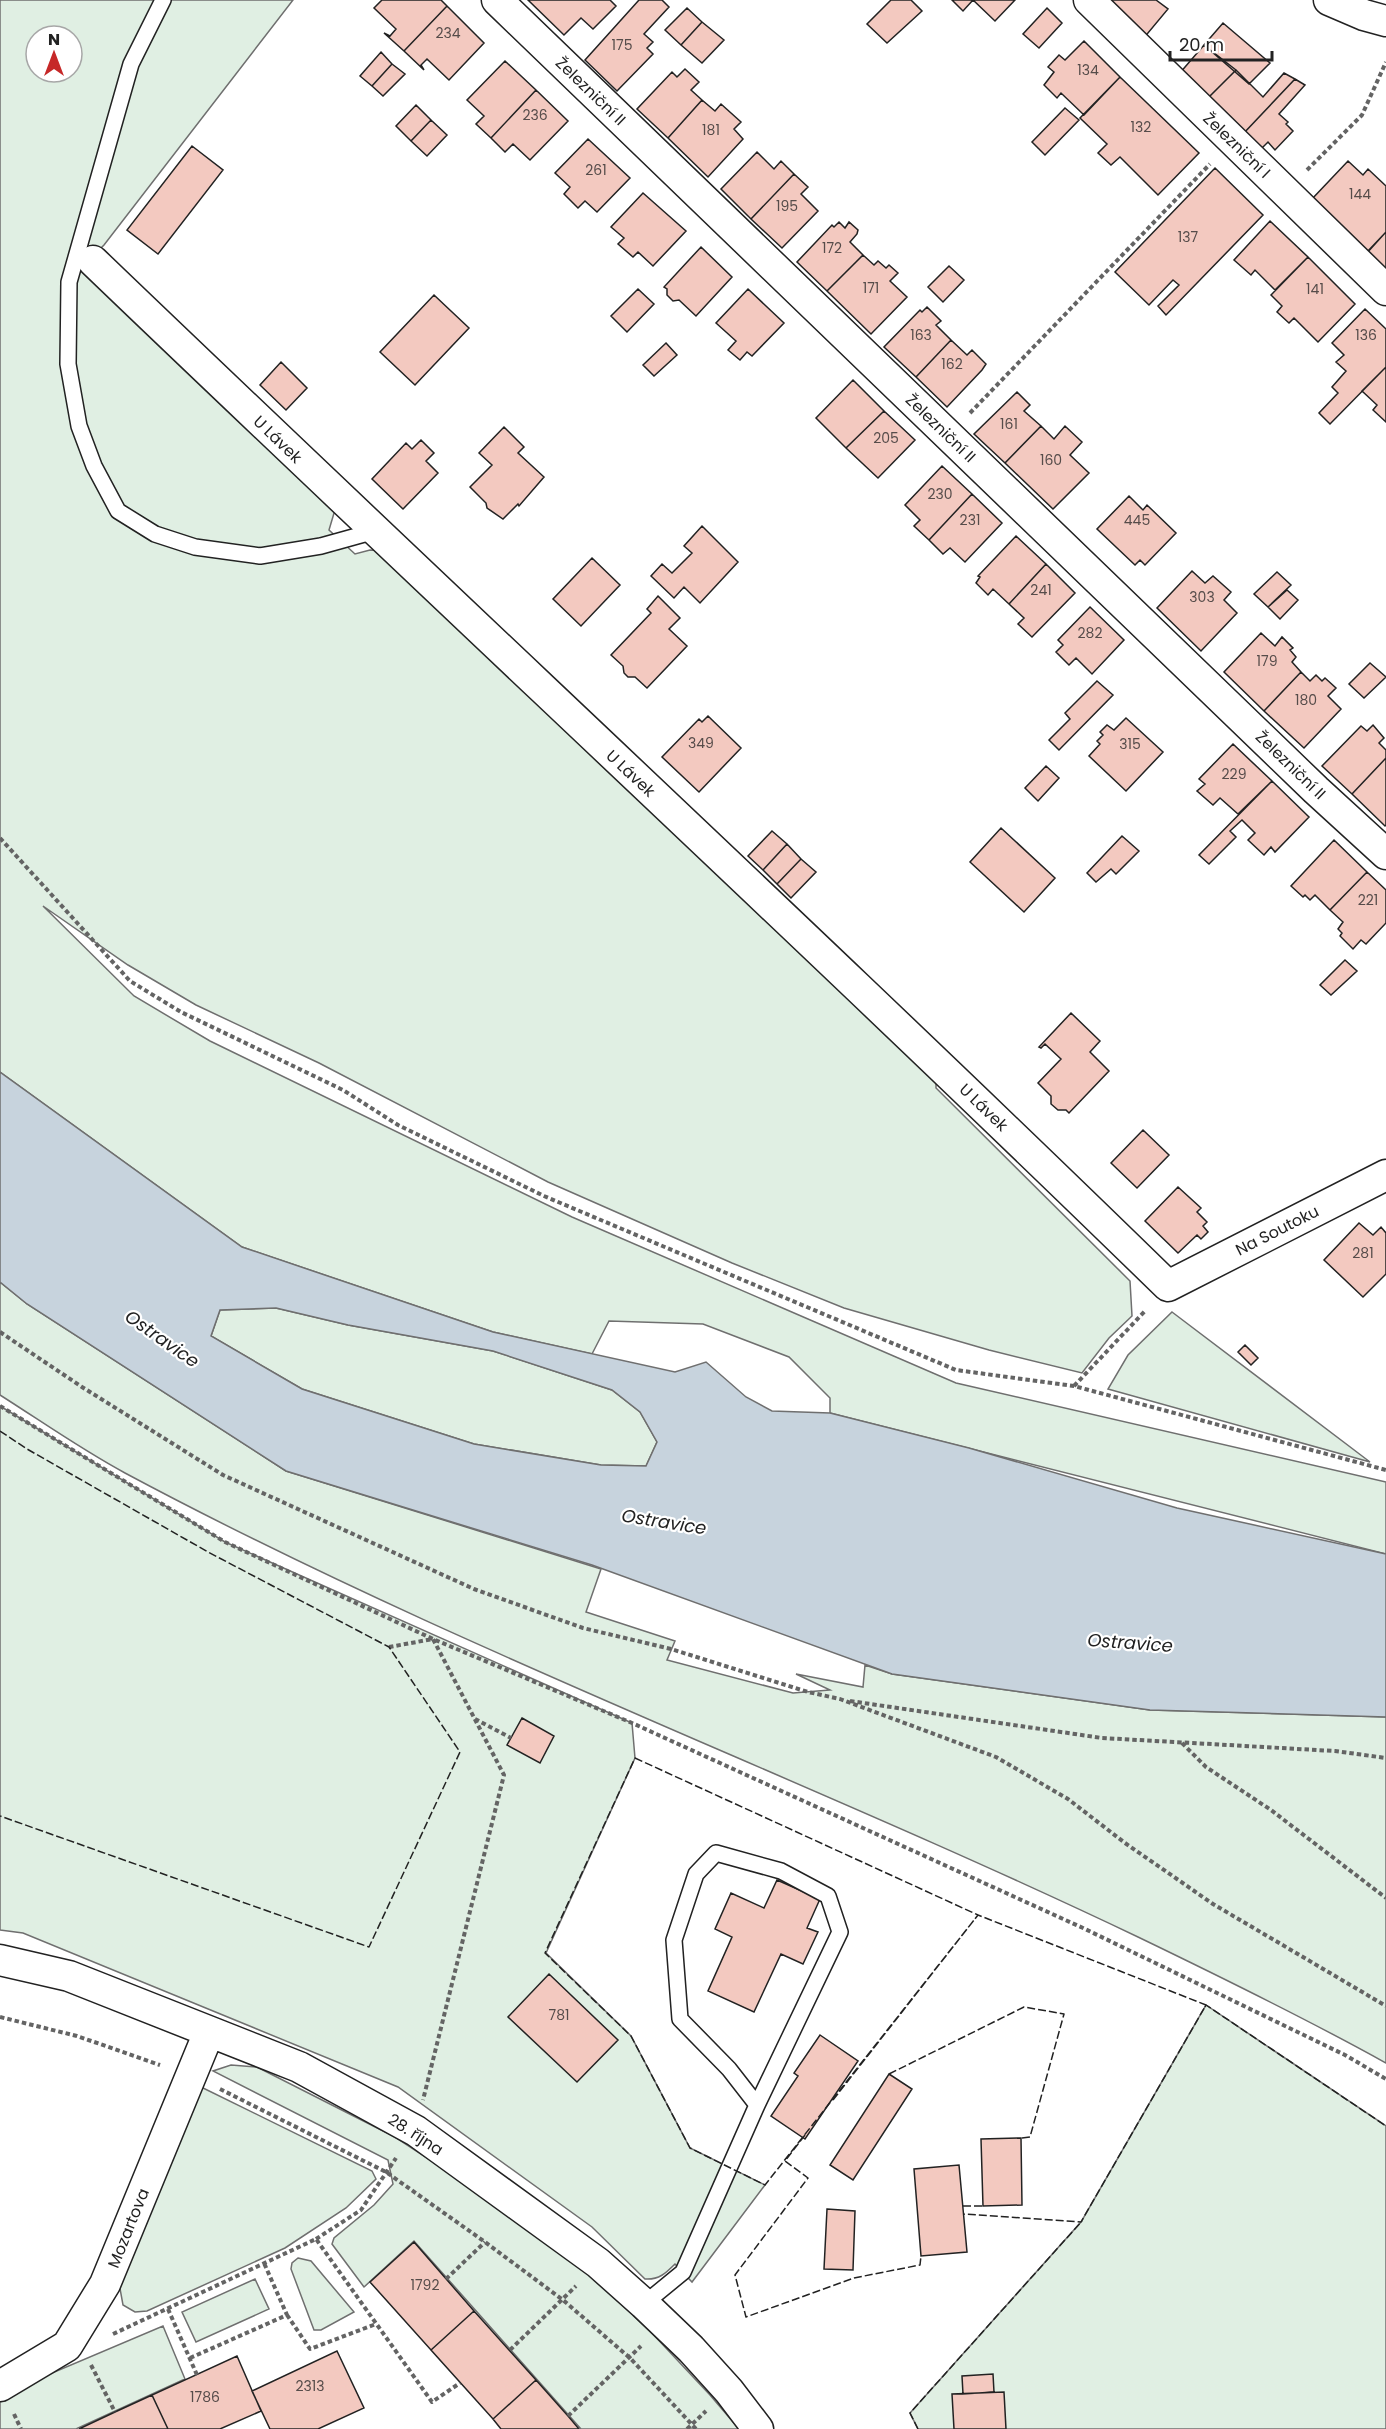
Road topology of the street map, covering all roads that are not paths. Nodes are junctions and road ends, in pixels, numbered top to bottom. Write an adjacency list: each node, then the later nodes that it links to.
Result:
1 (163, 0): 8 (lane)
2 (497, 0): 9 (street, Železniční II)
3 (1089, 0): 7 (street, Železniční I)
4 (1329, 0): 5 (street)
5 (1386, 21)
6 (93, 261): 8 (street, U Lávek)
7 (1386, 290)
8 (375, 531): 11 (street, U Lávek)
9 (1386, 854)
10 (1386, 1175): 11 (street, Na Soutoku)
11 (1168, 1286)
12 (0, 1960): 13 (street, 28. října)
13 (209, 2032): 15 (street, 28. října); 16 (street, Mozartova)
14 (757, 2105): 14 (lane); 15 (lane)
15 (655, 2313): 17 (street, 28. října)
16 (0, 2386)
17 (758, 2429)

